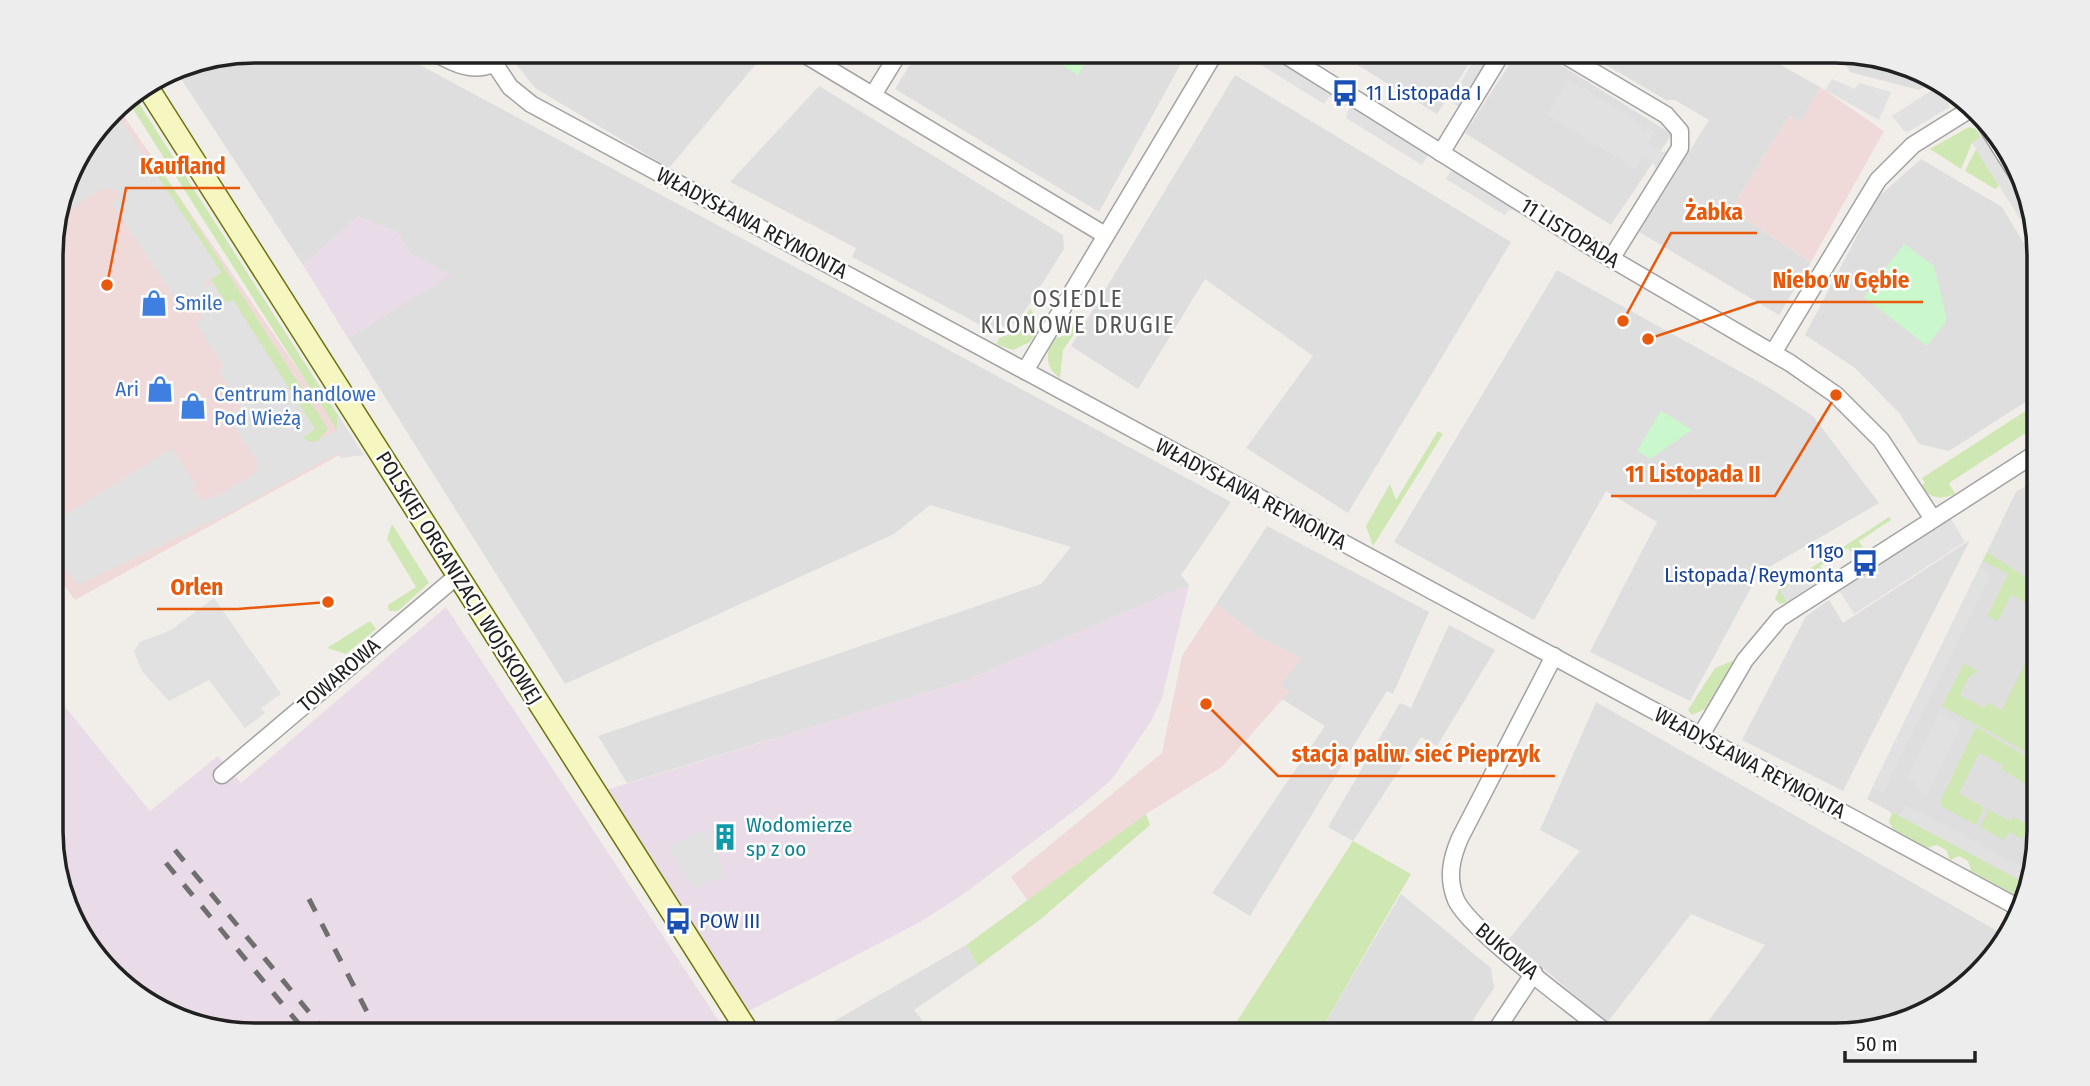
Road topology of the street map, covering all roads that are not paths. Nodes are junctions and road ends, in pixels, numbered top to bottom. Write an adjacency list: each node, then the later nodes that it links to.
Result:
1 (454, 63): 2 (street, WŁADYSŁAWA REYMONTA)
2 (486, 63)
3 (493, 63): 17 (street, WŁADYSŁAWA REYMONTA)
4 (819, 63): 11 (street)
5 (893, 63): 11 (street)
6 (1209, 63): 14 (street)
7 (1298, 63): 13 (street, 11 LISTOPADA)
8 (1496, 63): 13 (street)
9 (1579, 63): 15 (street)
10 (151, 93): 20 (main road, POLSKIEJ ORGANIZACJI WOJSKOWEJ)
11 (873, 95): 14 (street)
12 (1964, 113): 16 (street)
13 (1441, 153): 15 (street, 11 LISTOPADA)
14 (1105, 235): 17 (street)
15 (1611, 259): 16 (street, 11 LISTOPADA)
16 (1773, 353): 19 (street, 11 LISTOPADA)
17 (1025, 371): 21 (street, WŁADYSŁAWA REYMONTA)
18 (2027, 459): 19 (street)
19 (1933, 519): 22 (street)
20 (457, 576): 23 (street, TOWAROWA); 26 (main road, POLSKIEJ ORGANIZACJI WOJSKOWEJ)
21 (1554, 656): 22 (street, WŁADYSŁAWA REYMONTA); 25 (street, BUKOWA)
22 (1701, 735): 24 (street, WŁADYSŁAWA REYMONTA)
23 (222, 775)
24 (2012, 904)
25 (1534, 973): 27 (street); 28 (street, BUKOWA)
26 (743, 1023)
27 (1501, 1023)
28 (1594, 1023)

